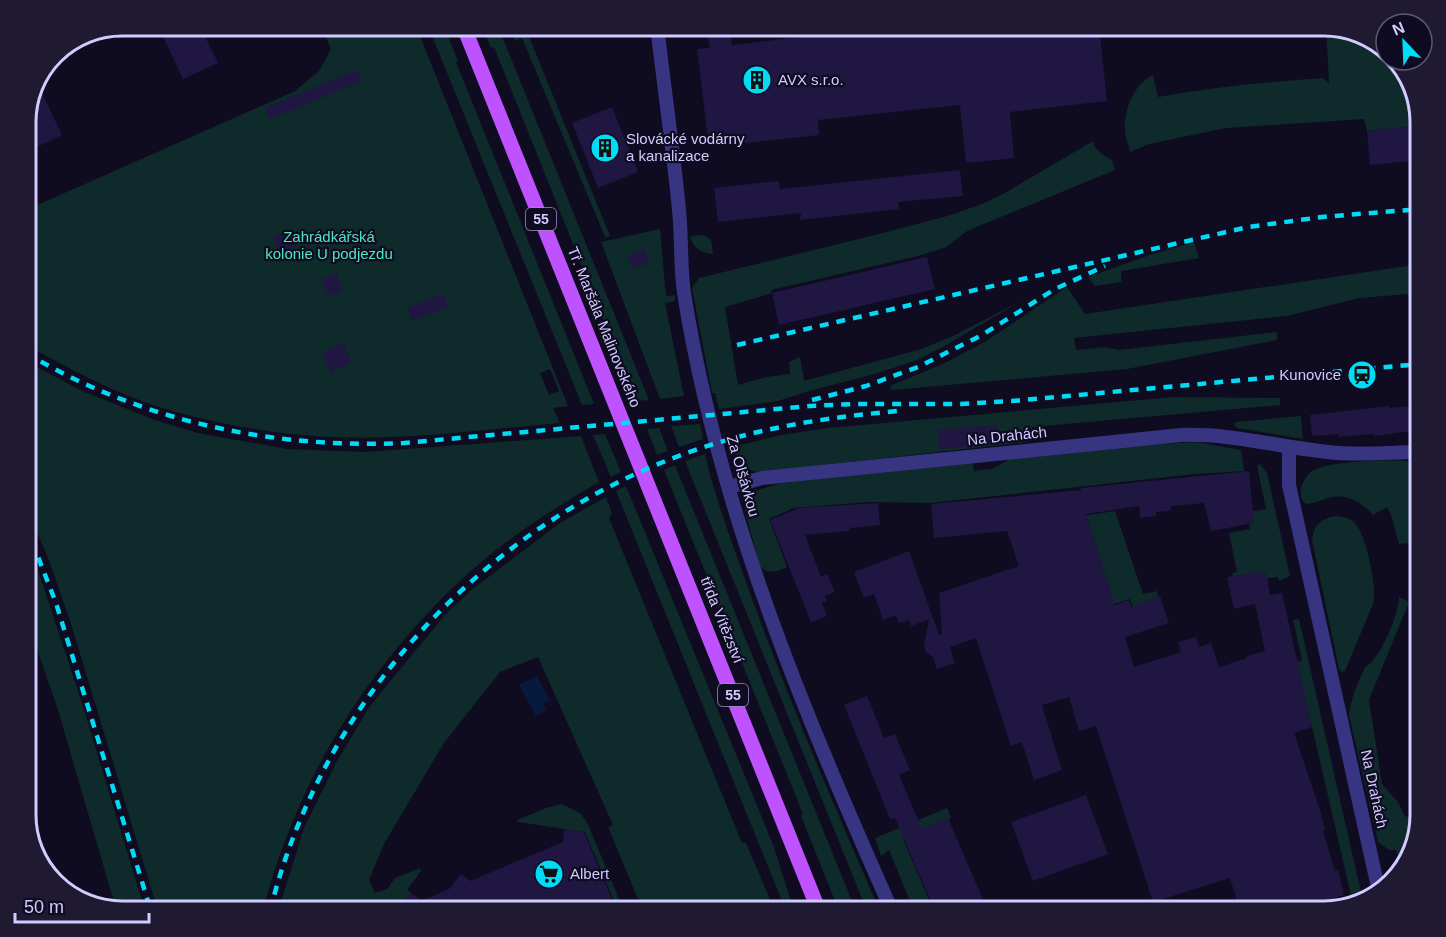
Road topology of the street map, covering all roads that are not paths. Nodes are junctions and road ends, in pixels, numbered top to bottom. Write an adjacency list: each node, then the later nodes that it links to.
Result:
1 (467, 36): 3 (main road, Tř. Maršála Malinovského / 55)
2 (658, 36): 6 (street, Za Olšávkou)
3 (631, 442): 8 (main road, třída Vítězství / 55)
4 (1289, 448): 5 (street, Na Drahách); 6 (street, Na Drahách); 7 (street, Na Drahách)
5 (1410, 452)
6 (729, 487): 9 (street, Za Olšávkou)
7 (1377, 883)
8 (815, 901)
9 (887, 901)

